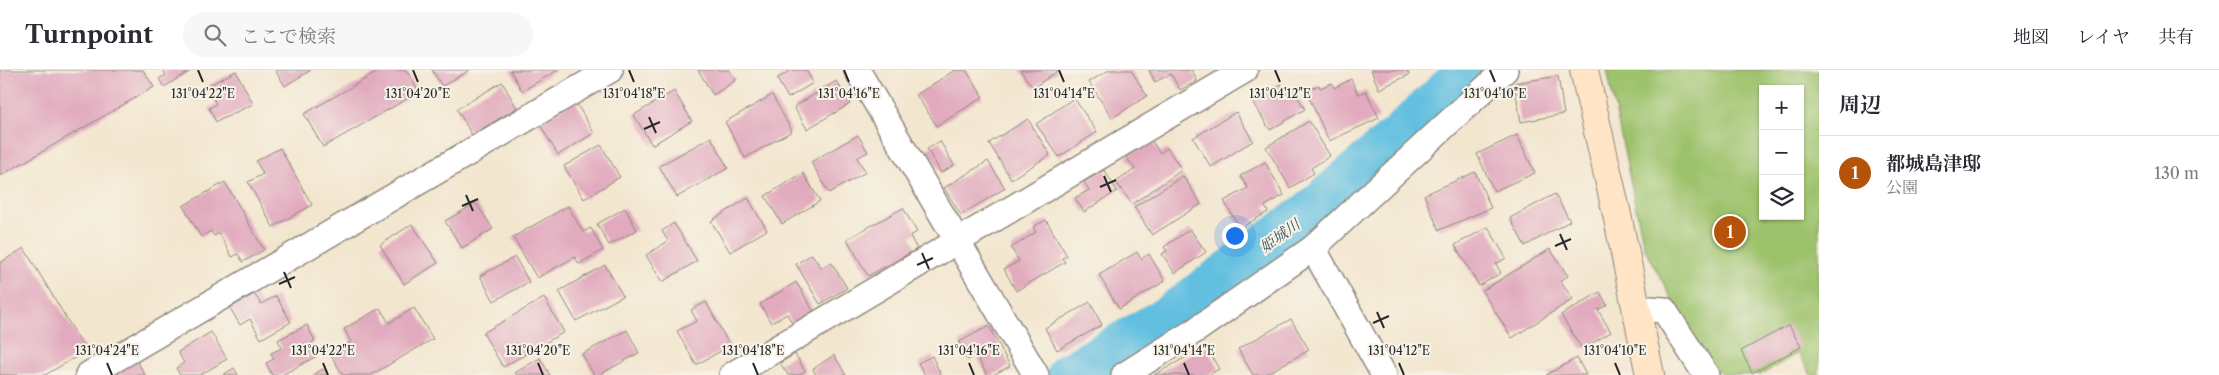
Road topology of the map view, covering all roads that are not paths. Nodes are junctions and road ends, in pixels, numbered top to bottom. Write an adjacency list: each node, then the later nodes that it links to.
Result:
1 (610, 70): 9 (street)
2 (857, 70): 6 (street)
3 (1245, 70): 6 (street)
4 (1505, 70): 7 (street)
5 (1584, 70): 8 (street)
6 (958, 241): 10 (street); 11 (street)
7 (1313, 248): 12 (street); 13 (street)
8 (1636, 308): 14 (street); 15 (street)
9 (88, 375)
10 (732, 375)
11 (1036, 375)
12 (1124, 375)
13 (1384, 375)
14 (1650, 375)
15 (1706, 375)

